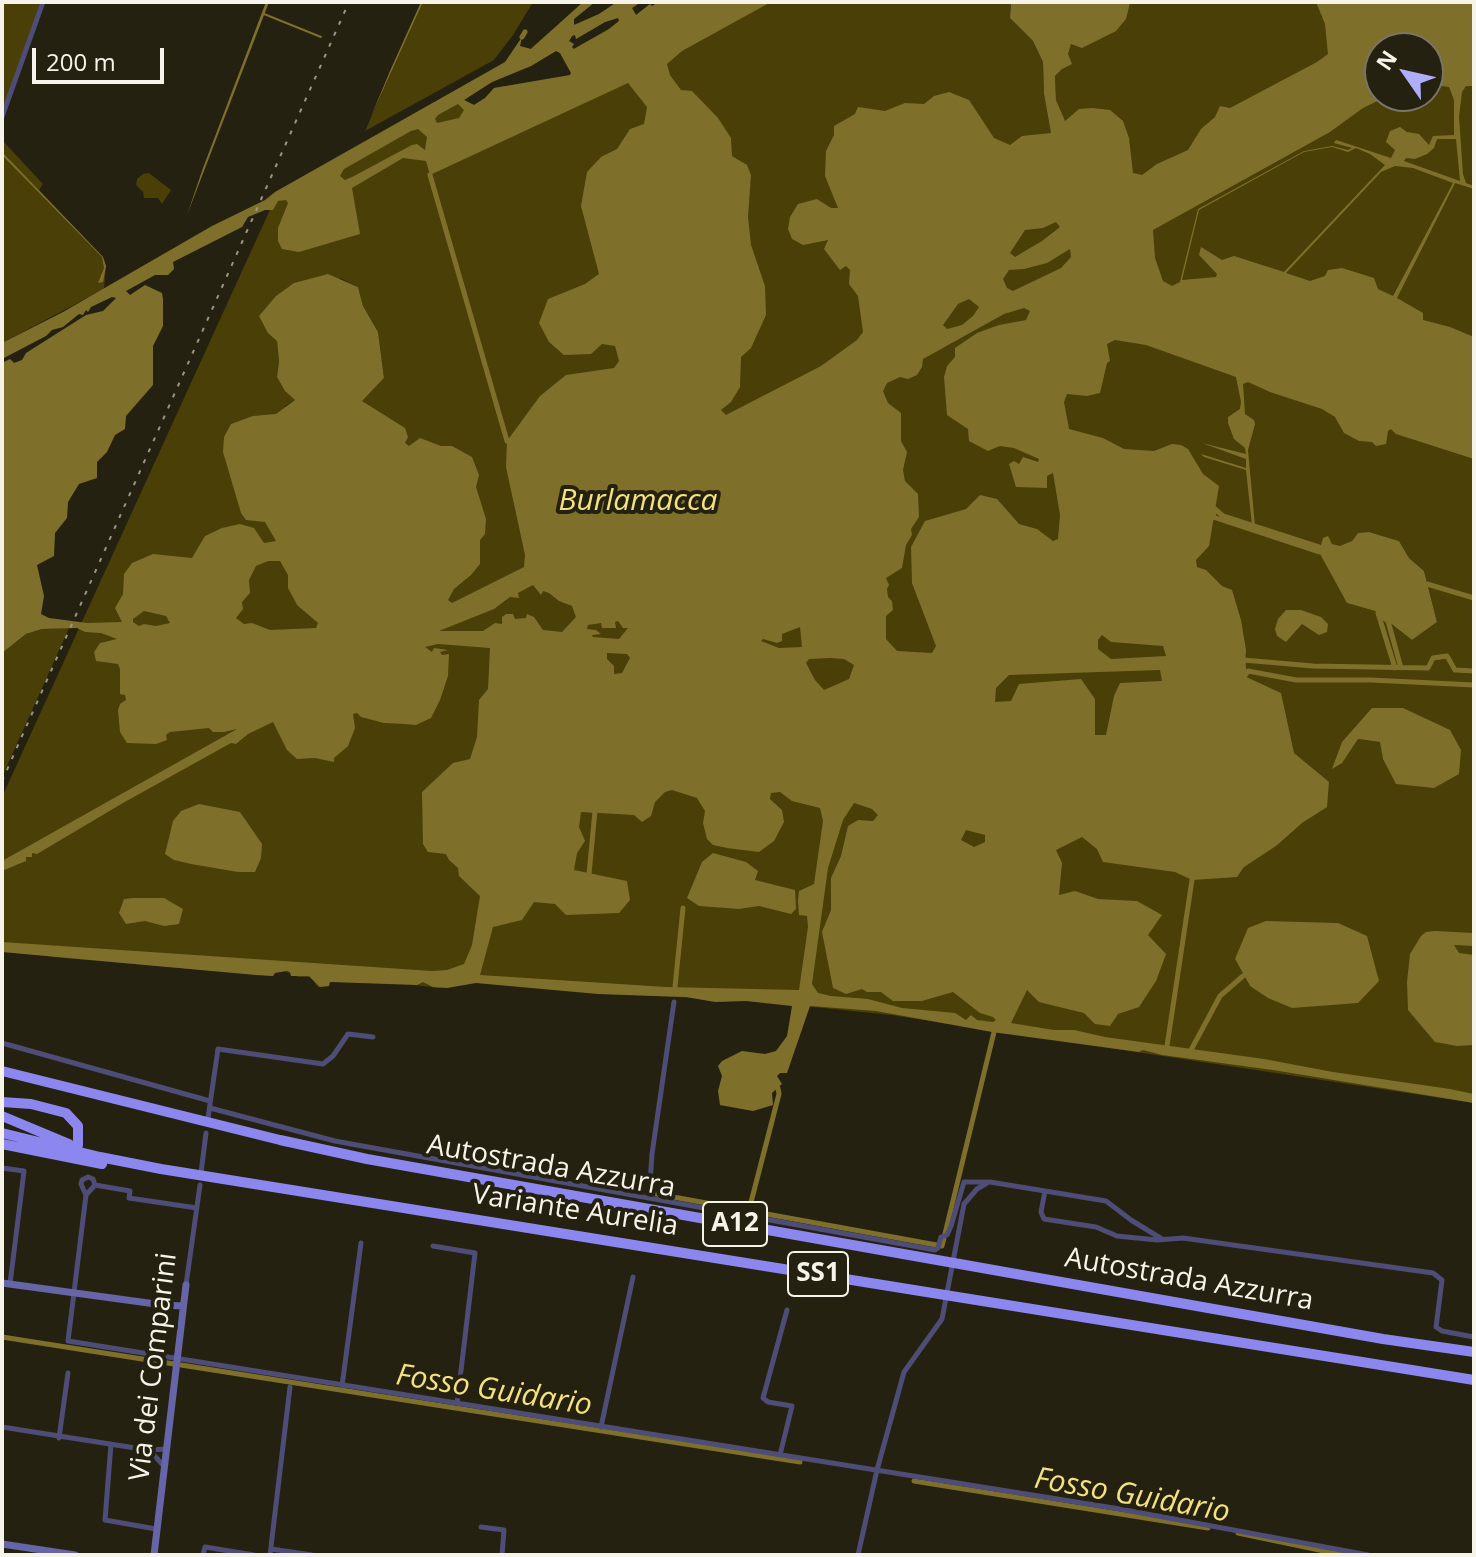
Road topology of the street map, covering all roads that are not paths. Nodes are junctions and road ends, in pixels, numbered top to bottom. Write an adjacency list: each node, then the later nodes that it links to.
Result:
1 (43, 2): 2 (street)
2 (2, 117)
3 (674, 1002): 24 (street)
4 (373, 1037): 9 (street)
5 (2, 1043): 9 (street)
6 (2, 1071): 36 (highway, Autostrada Azzurra / A12)
7 (2, 1078): 37 (highway, Autostrada Azzurra / A12)
8 (2, 1102): 14 (highway)
9 (210, 1105): 11 (street); 24 (street)
10 (2, 1116): 16 (highway)
11 (208, 1118)
12 (206, 1133): 18 (street)
13 (2, 1141): 15 (highway); 16 (highway)
14 (78, 1145)
15 (64, 1161)
16 (102, 1161): 40 (highway, Variante Aurelia / SS1)
17 (2, 1168): 30 (street)
18 (201, 1173)
19 (990, 1182): 22 (street); 24 (street); 52 (street)
20 (95, 1185): 23 (street); 23 (street); 25 (street)
21 (200, 1185): 25 (street, Via dei Comparini)
22 (1045, 1191): 26 (street); 26 (street)
23 (86, 1195): 32 (street)
24 (649, 1198)
25 (197, 1208): 31 (street, Via dei Comparini)
26 (1163, 1240): 35 (street)
27 (361, 1243): 41 (street)
28 (433, 1246): 43 (street)
29 (633, 1277): 45 (street)
30 (6, 1283): 32 (street)
31 (186, 1285): 33 (street, Via dei Comparini); 33 (street)
32 (74, 1293): 33 (street); 38 (street)
33 (174, 1307): 38 (street, Via dei Comparini)
34 (787, 1310): 50 (street)
35 (1474, 1337)
36 (1474, 1352)
37 (1474, 1358)
38 (177, 1359): 41 (street); 48 (street, Via dei Comparini)
39 (68, 1373): 46 (street)
40 (1474, 1382)
41 (342, 1386): 43 (street)
42 (290, 1387): 56 (street)
43 (457, 1404): 45 (street)
44 (2, 1427): 46 (street)
45 (601, 1427): 50 (street)
46 (59, 1438): 47 (street)
47 (111, 1444): 49 (street); 54 (street)
48 (167, 1449): 49 (street); 51 (street, Via dei Comparini)
49 (148, 1450): 51 (street)
50 (780, 1455): 52 (street)
51 (164, 1466): 54 (street, Via dei Comparini)
52 (877, 1470): 63 (street); 64 (street)
53 (481, 1527): 62 (street)
54 (156, 1529): 58 (street, Via dei Comparini)
55 (2, 1544): 57 (street)
56 (270, 1552): 61 (street)
57 (75, 1555)
58 (154, 1555)
59 (203, 1555): 60 (street)
60 (254, 1555)
61 (312, 1555)
62 (502, 1555)
63 (858, 1555)
64 (1368, 1555)

